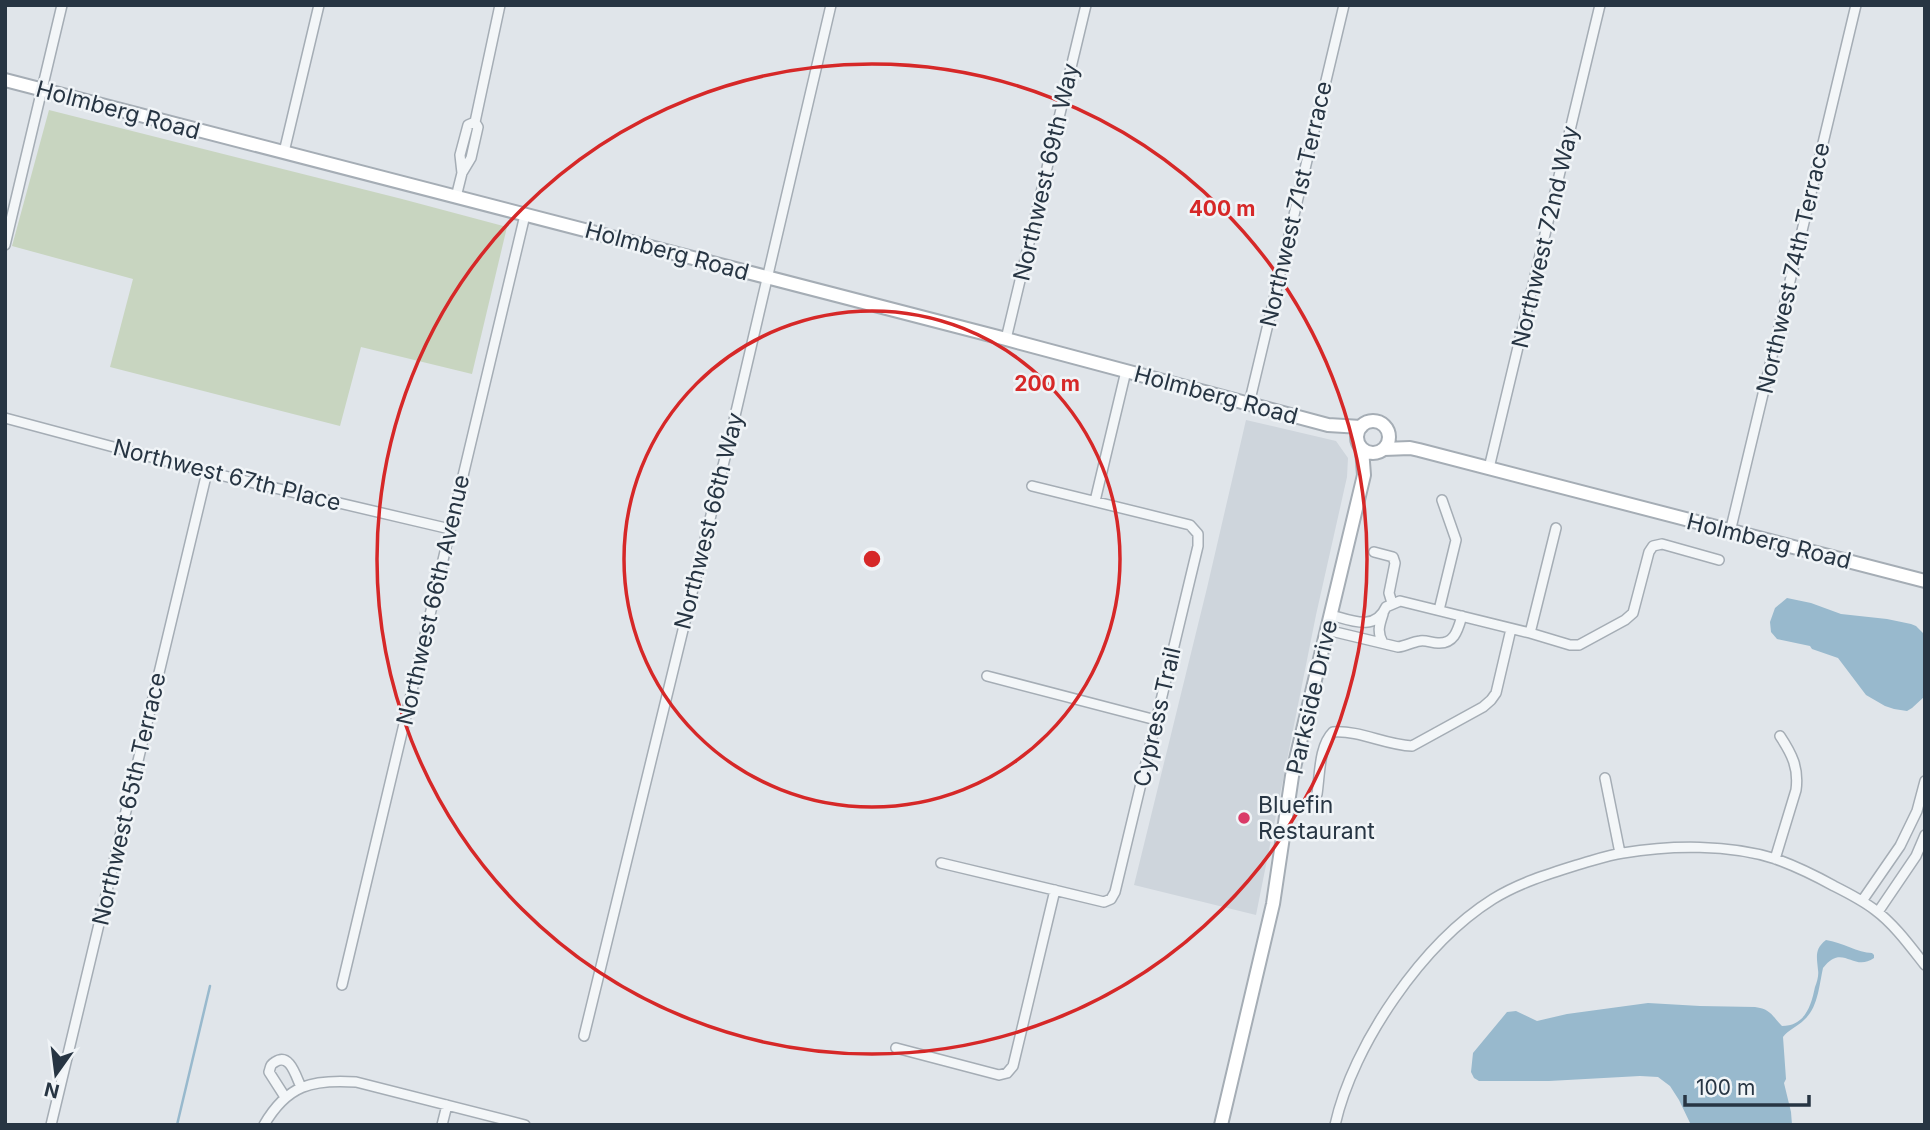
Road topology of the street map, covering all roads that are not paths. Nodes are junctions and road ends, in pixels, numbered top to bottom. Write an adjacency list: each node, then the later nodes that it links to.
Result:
1 (62, 5): 10 (street)
2 (319, 5): 11 (street)
3 (500, 5): 12 (street)
4 (831, 5): 15 (street, Northwest 66th Way)
5 (1086, 5): 16 (street, Northwest 69th Way)
6 (1344, 5): 18 (street, Northwest 71st Terrace)
7 (1600, 5): 26 (street, Northwest 72nd Way)
8 (1856, 5): 34 (street, Northwest 74th Terrace)
9 (5, 80): 10 (street, Holmberg Road)
10 (42, 90): 11 (street, Holmberg Road); 14 (street)
11 (284, 152): 12 (street, Holmberg Road)
12 (456, 197): 13 (street, Holmberg Road)
13 (525, 215): 15 (street, Holmberg Road); 33 (street, Northwest 66th Avenue)
14 (5, 245)
15 (767, 277): 16 (street, Holmberg Road); 62 (street, Northwest 66th Way)
16 (1006, 339): 17 (street, Holmberg Road)
17 (1126, 371): 18 (street, Holmberg Road); 31 (street)
18 (1249, 404): 20 (street, Holmberg Road)
19 (5, 418): 27 (street, Northwest 67th Place)
20 (1328, 425): 21 (street, Holmberg Road); 23 (street, Holmberg Road)
21 (1361, 428): 22 (street); 23 (street)
22 (1389, 433): 24 (street, Holmberg Road); 25 (street)
23 (1361, 447): 25 (street); 28 (street, Parkside Drive)
24 (1410, 448): 25 (street, Holmberg Road); 26 (street, Holmberg Road)
25 (1382, 451): 28 (street, Parkside Drive)
26 (1489, 468): 34 (street, Holmberg Road)
27 (207, 472): 33 (street, Northwest 67th Place); 65 (street, Northwest 65th Terrace)
28 (1364, 475): 41 (street, Parkside Drive)
29 (1032, 486): 31 (street)
30 (1442, 500): 39 (street)
31 (1095, 502): 48 (street, Cypress Trail)
32 (1556, 528): 45 (street)
33 (450, 529): 61 (street, Northwest 66th Avenue)
34 (1730, 532): 37 (street, Holmberg Road)
35 (1374, 551): 38 (street)
36 (1719, 560): 45 (street)
37 (1925, 581)
38 (1392, 603): 39 (street); 40 (street)
39 (1439, 610): 42 (street)
40 (1383, 614): 41 (street); 46 (street)
41 (1331, 615): 44 (street, Parkside Drive)
42 (1462, 616): 43 (street); 46 (street)
43 (1511, 629): 45 (street); 52 (street)
44 (1327, 630): 46 (street); 69 (street, Parkside Drive)
45 (1530, 633)
46 (1383, 643)
47 (987, 676): 48 (street)
48 (1156, 720): 57 (street, Cypress Trail)
49 (1780, 736): 55 (street)
50 (1605, 778): 54 (street)
51 (1925, 781): 58 (street)
52 (1317, 794)
53 (1925, 835): 59 (street)
54 (1620, 853): 55 (street); 70 (street)
55 (1775, 859): 58 (street)
56 (941, 863): 57 (street)
57 (1055, 890): 63 (street)
58 (1863, 901): 59 (street)
59 (1878, 912): 60 (street)
60 (1925, 965)
61 (342, 985)
62 (584, 1036)
63 (896, 1048)
64 (447, 1105): 66 (street); 67 (street); 68 (street)
65 (51, 1125)
66 (264, 1125)
67 (442, 1125)
68 (525, 1125)
69 (1221, 1125)
70 (1335, 1125)

